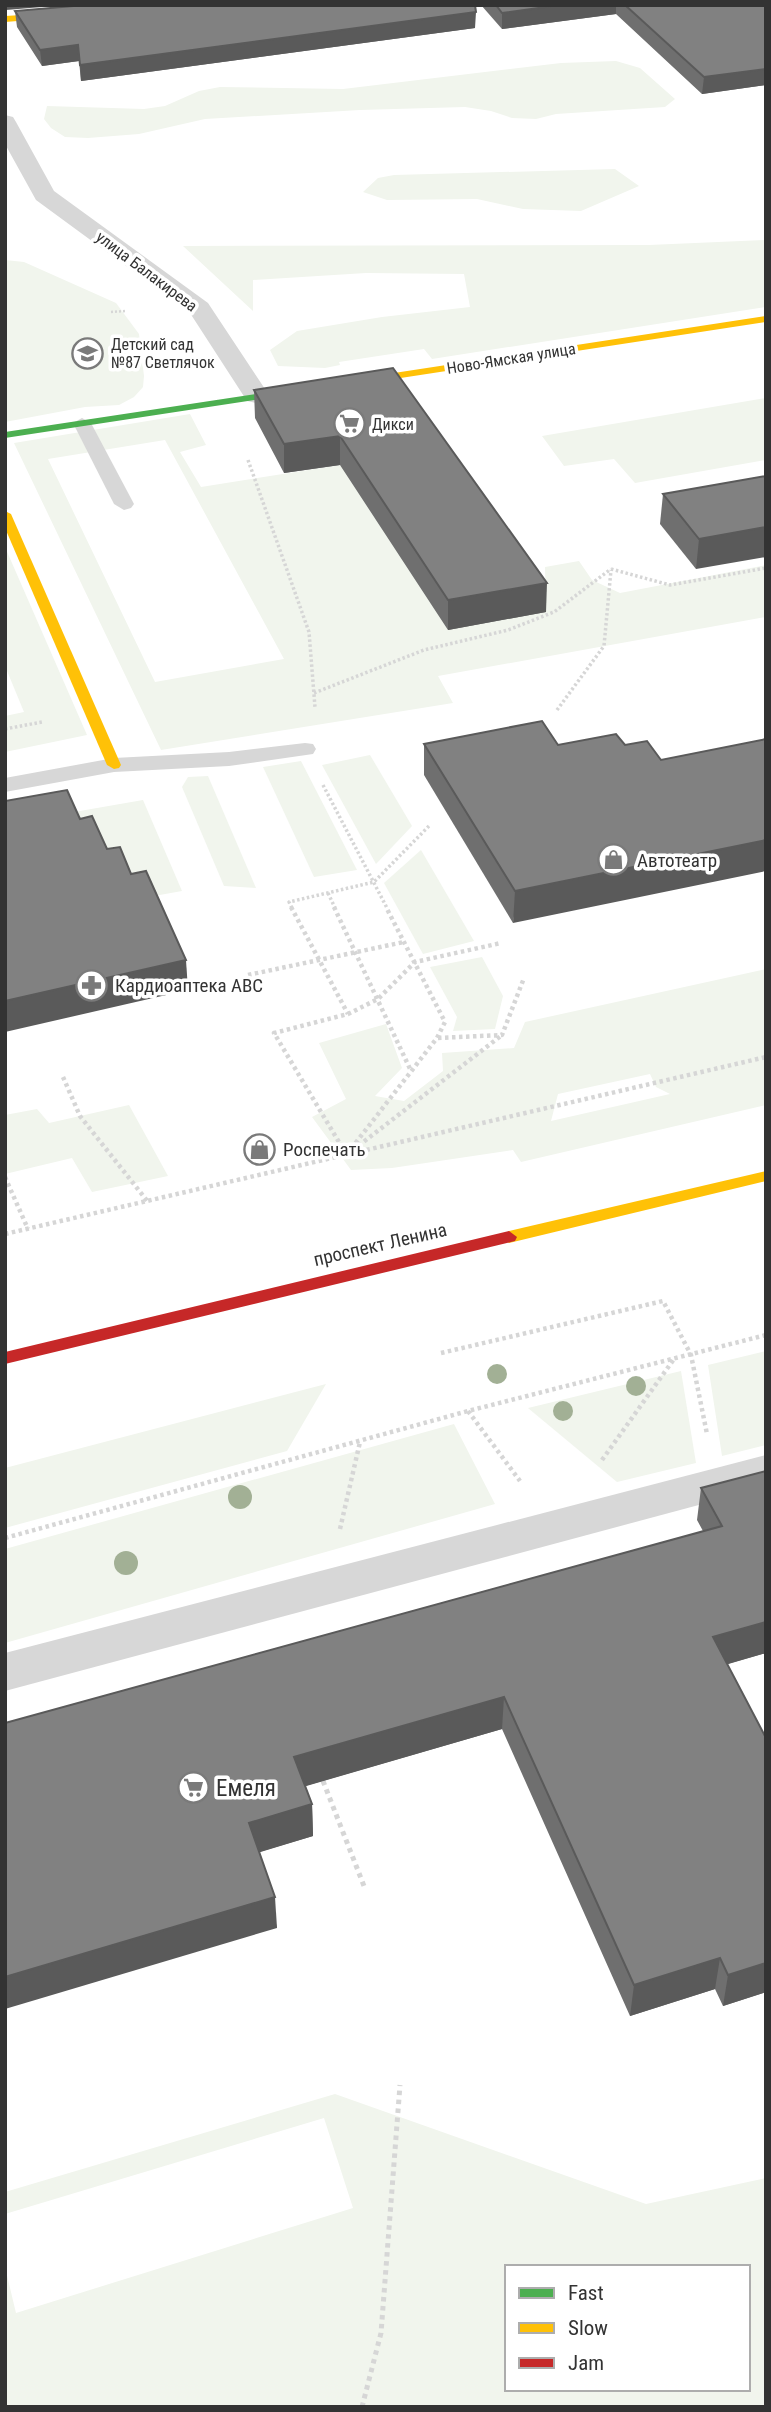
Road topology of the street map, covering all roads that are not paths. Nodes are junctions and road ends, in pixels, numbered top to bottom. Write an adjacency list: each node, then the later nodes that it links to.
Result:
1 (84, 13): 2 (street)
2 (5, 19)
3 (5, 122): 5 (street, улица Балакирева)
4 (18, 193): 5 (street)
5 (44, 195): 7 (street, улица Балакирева)
6 (766, 319): 7 (street, Ново-Ямская улица)
7 (256, 395): 8 (street)
8 (82, 423): 9 (street); 10 (lane)
9 (5, 435)
10 (124, 504)
11 (5, 514): 13 (street)
12 (305, 749): 13 (lane)
13 (114, 765): 14 (lane)
14 (5, 785)
15 (766, 1175): 16 (street, проспект Ленина)
16 (5, 1358)
17 (766, 1471): 18 (street)
18 (5, 1672)

